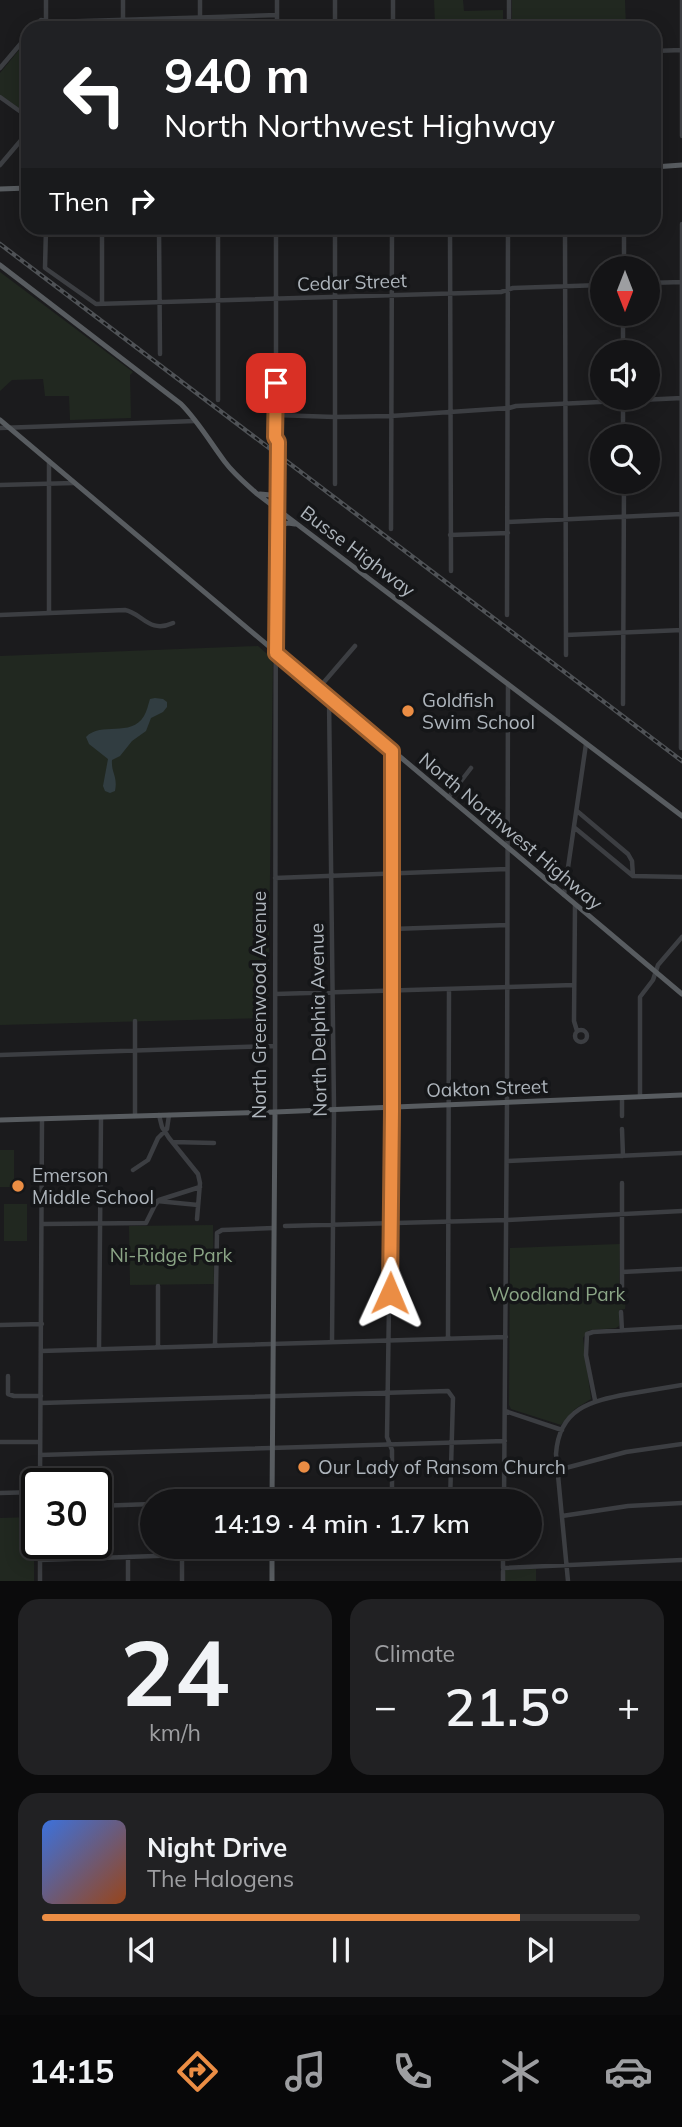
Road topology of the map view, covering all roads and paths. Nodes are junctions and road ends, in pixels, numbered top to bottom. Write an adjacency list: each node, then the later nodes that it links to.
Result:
1 (46, 0): 11 (street)
2 (123, 0): 12 (street)
3 (200, 0): 10 (street)
4 (277, 0): 9 (street)
5 (335, 0): 17 (street)
6 (393, 0): 18 (street)
7 (509, 0): 19 (street)
8 (682, 0): 21 (street)
9 (277, 15): 10 (street); 16 (street)
10 (200, 17): 12 (street); 15 (street)
11 (46, 20): 13 (street)
12 (123, 20): 14 (street)
13 (40, 21)
14 (87, 21)
15 (200, 21)
16 (277, 21)
17 (335, 21)
18 (393, 21)
19 (509, 21)
20 (21, 43): 23 (street)
21 (682, 50): 22 (street); 26 (street)
22 (661, 51)
23 (0, 68)
24 (0, 97): 25 (street)
25 (21, 112)
26 (682, 136)
27 (21, 140): 28 (street)
28 (0, 165)
29 (682, 166): 30 (main road)
30 (661, 167)
31 (21, 188): 32 (main road)
32 (0, 189)
33 (682, 224): 47 (street)
34 (46, 235): 58 (street)
35 (102, 235): 58 (street)
36 (159, 235): 57 (street)
37 (218, 235): 56 (street)
38 (276, 235): 55 (street, North Greenwood Avenue)
39 (335, 235): 54 (street)
40 (392, 235): 53 (street)
41 (450, 235): 52 (street)
42 (508, 235): 51 (street)
43 (565, 235): 50 (street)
44 (624, 235): 45 (street)
45 (624, 256)
46 (0, 265): 71 (main road, Busse Highway)
47 (682, 282): 48 (street); 61 (street)
48 (660, 283)
49 (590, 285): 50 (street, Cedar Street)
50 (565, 286): 51 (street, Cedar Street); 64 (street)
51 (507, 290): 52 (street, Cedar Street); 65 (street)
52 (450, 293): 53 (street, Cedar Street); 66 (street)
53 (392, 295): 54 (street, Cedar Street); 68 (street)
54 (334, 296): 55 (street, Cedar Street); 69 (street)
55 (276, 298): 56 (street, Cedar Street); 67 (street, North Greenwood Avenue)
56 (218, 300): 57 (street, Cedar Street); 62 (street)
57 (160, 302): 58 (street, Cedar Street); 59 (street)
58 (102, 304)
59 (160, 354)
60 (660, 398): 61 (street)
61 (682, 398): 84 (street)
62 (218, 400)
63 (590, 402): 64 (street)
64 (565, 404): 65 (street); 86 (street)
65 (509, 408): 66 (street); 87 (street)
66 (450, 412): 68 (street); 92 (street)
67 (275, 415): 69 (street); 74 (street, North Greenwood Avenue)
68 (391, 416): 69 (street); 89 (street)
69 (335, 417): 78 (street)
70 (0, 420): 72 (main road, North Northwest Highway)
71 (196, 421): 72 (street); 81 (main road, Busse Highway)
72 (9, 427): 73 (street); 75 (main road, North Northwest Highway)
73 (0, 428)
74 (275, 437): 80 (street, North Greenwood Avenue); 83 (street, North Greenwood Avenue)
75 (49, 461): 76 (main road, North Northwest Highway); 77 (street)
76 (74, 483): 77 (street); 102 (main road, North Northwest Highway)
77 (49, 484): 79 (street); 94 (street)
78 (335, 484)
79 (0, 485)
80 (274, 489): 81 (main road); 83 (street, North Greenwood Avenue)
81 (256, 493): 83 (main road, Busse Highway)
82 (624, 494): 85 (street)
83 (276, 508): 88 (main road, Busse Highway); 91 (street, North Greenwood Avenue)
84 (682, 514): 85 (street); 98 (street)
85 (624, 516): 86 (street); 99 (street)
86 (566, 519): 87 (street); 100 (street)
87 (508, 522): 90 (street)
88 (298, 525): 91 (main road); 104 (main road, Busse Highway)
89 (391, 529)
90 (508, 533): 92 (street); 96 (street)
91 (276, 535): 102 (street, North Greenwood Avenue)
92 (450, 535): 93 (street)
93 (451, 570)
94 (49, 613): 95 (street); 97 (street)
95 (0, 615)
96 (507, 615)
97 (173, 623)
98 (682, 630): 99 (street); 109 (street)
99 (623, 632): 100 (street); 107 (street)
100 (566, 635): 103 (street)
101 (355, 646): 105 (street)
102 (276, 653): 105 (main road, North Northwest Highway); 121 (street, North Greenwood Avenue)
103 (566, 655)
104 (508, 684): 108 (main road, Busse Highway); 116 (street)
105 (318, 689): 106 (main road, North Northwest Highway)
106 (329, 698): 110 (main road, North Northwest Highway); 119 (street, North Delphia Avenue)
107 (623, 704)
108 (586, 744): 113 (street); 114 (main road, Busse Highway)
109 (681, 748)
110 (392, 751): 112 (main road, North Northwest Highway); 118 (street)
111 (471, 768): 112 (street)
112 (448, 798): 116 (main road, North Northwest Highway)
113 (576, 810): 115 (street); 120 (street)
114 (682, 816)
115 (574, 828): 120 (street); 123 (street)
116 (508, 848): 117 (street); 123 (main road, North Northwest Highway)
117 (507, 869): 118 (street); 125 (street)
118 (392, 873): 119 (street); 126 (street)
119 (330, 876): 121 (street); 133 (street, North Delphia Avenue)
120 (633, 876): 122 (street)
121 (275, 877): 134 (street, North Greenwood Avenue)
122 (682, 877)
123 (564, 895): 124 (main road, North Northwest Highway)
124 (575, 905): 128 (main road, North Northwest Highway); 129 (street)
125 (507, 925): 126 (street); 130 (street)
126 (392, 929): 132 (street)
127 (682, 937): 128 (street)
128 (655, 972): 135 (main road, North Northwest Highway); 142 (street)
129 (574, 985): 130 (street); 137 (street)
130 (508, 987): 131 (street); 144 (street)
131 (449, 989): 132 (street); 145 (street)
132 (391, 991): 133 (street); 146 (street)
133 (332, 993): 134 (street); 147 (street, North Delphia Avenue)
134 (275, 994): 138 (street, North Greenwood Avenue)
135 (682, 994)
136 (135, 1021): 139 (street)
137 (577, 1031)
138 (275, 1046): 139 (street); 148 (street, North Greenwood Avenue)
139 (135, 1051): 140 (street); 151 (street)
140 (0, 1055)
141 (682, 1095): 142 (main road, Oakton Street)
142 (640, 1097): 143 (main road, Oakton Street)
143 (621, 1098): 144 (main road, Oakton Street); 152 (street)
144 (507, 1103): 145 (main road, Oakton Street); 162 (street)
145 (449, 1105): 146 (main road, Oakton Street); 172 (street)
146 (392, 1108): 147 (main road, Oakton Street); 174 (street)
147 (334, 1110): 148 (main road, Oakton Street); 176 (street, North Delphia Avenue)
148 (275, 1112): 150 (main road, Oakton Street); 178 (main road, North Greenwood Avenue)
149 (159, 1115): 150 (main road, Oakton Street); 151 (main road, Oakton Street); 157 (street)
150 (169, 1115): 157 (street)
151 (135, 1116): 153 (main road, Oakton Street)
152 (622, 1116)
153 (101, 1117): 154 (main road, Oakton Street); 173 (street)
154 (42, 1119): 155 (main road, Oakton Street); 175 (street)
155 (0, 1120)
156 (622, 1129): 161 (street)
157 (165, 1131): 158 (street); 163 (street)
158 (172, 1142): 159 (street); 165 (street)
159 (214, 1143)
160 (682, 1153): 161 (street)
161 (622, 1156): 162 (street)
162 (507, 1161): 171 (street)
163 (133, 1170)
164 (622, 1183): 169 (street)
165 (200, 1187): 166 (street); 167 (street)
166 (157, 1201): 167 (street); 173 (street)
167 (198, 1205): 170 (street)
168 (682, 1211): 169 (street)
169 (623, 1214): 171 (street); 180 (street)
170 (197, 1219)
171 (507, 1220): 172 (street); 188 (street)
172 (448, 1221): 174 (street); 189 (street)
173 (101, 1222): 175 (street); 195 (street)
174 (391, 1223): 176 (street); 190 (street)
175 (43, 1224): 184 (street)
176 (333, 1225): 177 (street); 191 (street, North Delphia Avenue)
177 (285, 1226)
178 (274, 1228): 192 (main road, North Greenwood Avenue); 193 (street)
179 (682, 1269): 180 (street)
180 (622, 1272): 182 (street)
181 (158, 1286): 194 (street)
182 (622, 1297)
183 (621, 1312): 187 (street)
184 (42, 1324): 185 (street); 196 (street)
185 (0, 1325)
186 (682, 1328): 187 (street)
187 (622, 1331): 202 (street)
188 (506, 1337): 189 (street); 204 (street)
189 (448, 1338): 190 (street)
190 (389, 1340): 191 (street); 199 (street)
191 (332, 1341): 192 (street)
192 (273, 1343): 193 (street); 200 (main road, North Greenwood Avenue)
193 (215, 1345): 194 (street)
194 (158, 1347): 195 (street)
195 (99, 1349): 196 (street)
196 (41, 1351): 201 (street)
197 (8, 1376): 201 (street)
198 (682, 1385): 202 (street)
199 (388, 1392): 200 (street); 209 (street); 210 (street)
200 (273, 1395): 203 (street); 212 (main road, North Greenwood Avenue)
201 (41, 1396): 203 (street)
202 (594, 1401): 205 (street)
203 (41, 1403): 208 (street)
204 (506, 1411): 205 (street); 206 (street)
205 (562, 1430): 215 (street)
206 (505, 1441): 209 (street); 219 (street)
207 (0, 1442): 208 (street)
208 (40, 1442): 213 (street)
209 (451, 1442): 210 (street); 218 (street)
210 (390, 1444): 212 (street); 217 (street)
211 (682, 1444): 215 (street)
212 (272, 1448): 213 (street); 216 (main road, North Greenwood Avenue)
213 (40, 1455): 214 (street)
214 (40, 1468)
215 (558, 1470): 225 (street)
216 (272, 1489)
217 (392, 1489)
218 (450, 1489)
219 (504, 1489)
220 (21, 1492): 221 (street)
221 (0, 1493)
222 (682, 1503): 225 (street)
223 (140, 1504): 224 (street)
224 (112, 1505)
225 (562, 1516): 233 (street)
226 (128, 1557): 227 (street); 231 (street); 236 (street)
227 (140, 1557)
228 (182, 1559): 237 (street)
229 (272, 1559): 238 (main road)
230 (503, 1559): 234 (street)
231 (40, 1560): 235 (street)
232 (682, 1560): 233 (street)
233 (567, 1566): 234 (street); 240 (street)
234 (503, 1569): 239 (street)
235 (40, 1581)
236 (128, 1581)
237 (182, 1581)
238 (272, 1581)
239 (503, 1581)
240 (568, 1581)

